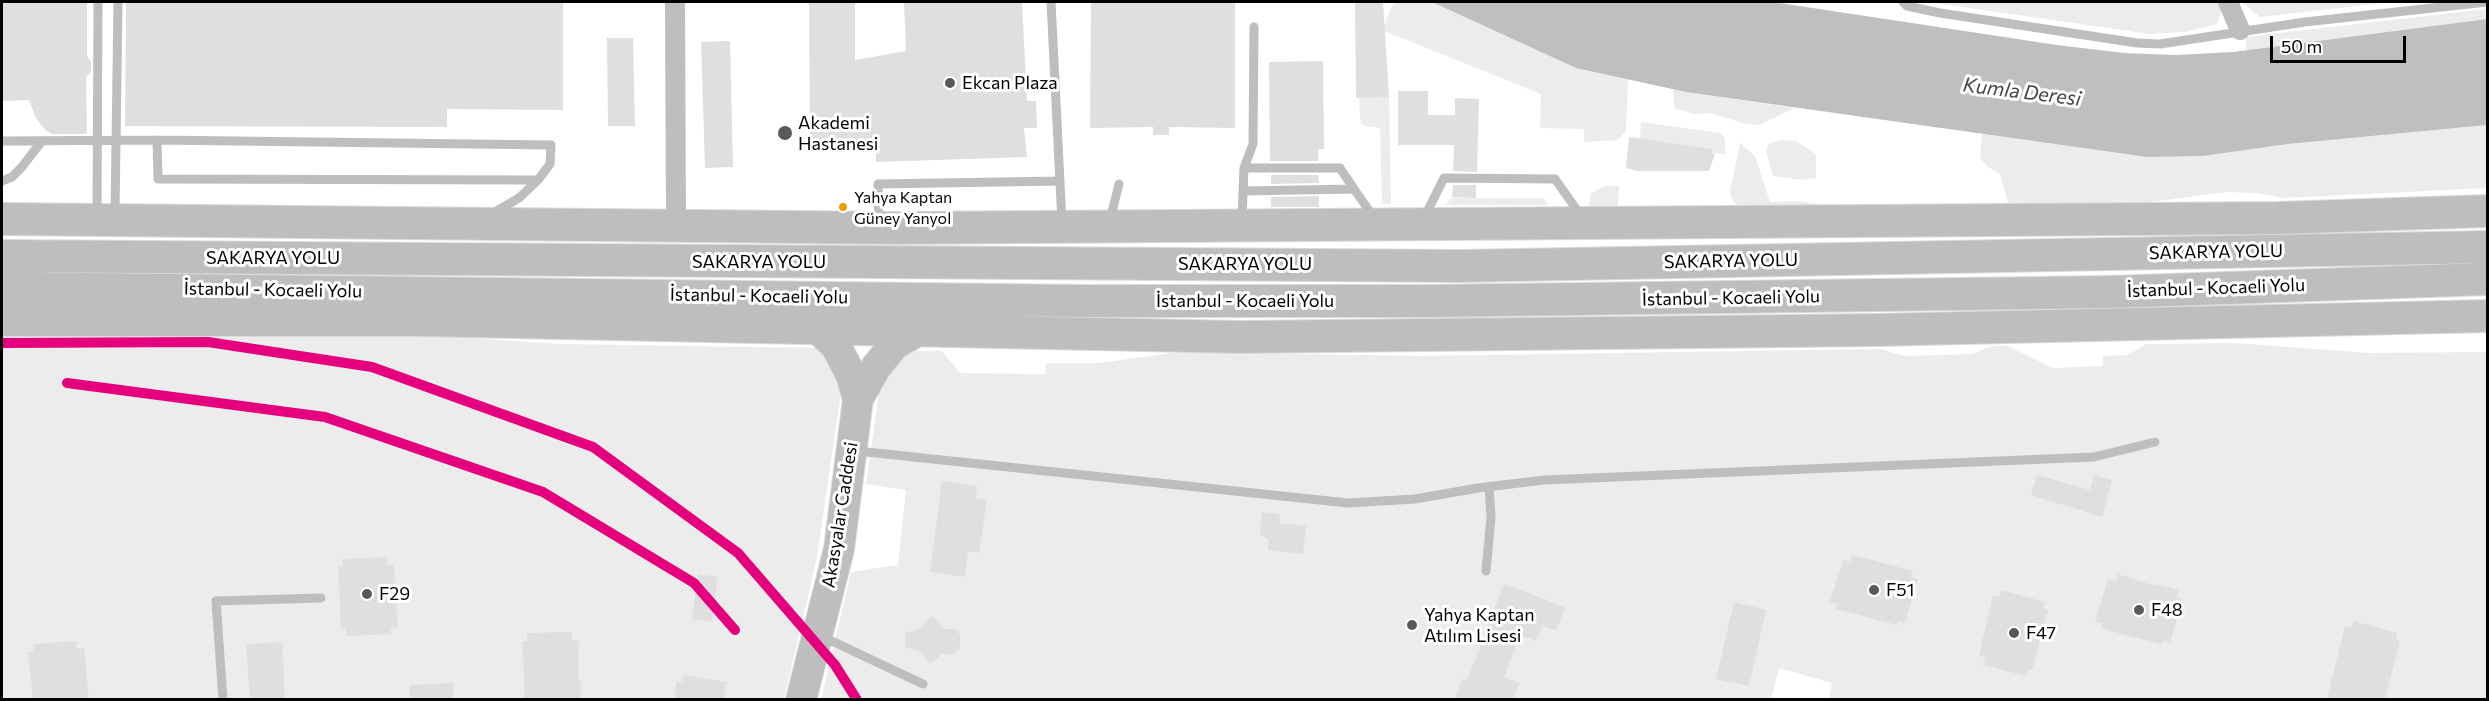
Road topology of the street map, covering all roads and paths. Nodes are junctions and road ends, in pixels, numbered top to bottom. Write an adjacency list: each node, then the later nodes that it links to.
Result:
1 (98, 2): 10 (lane)
2 (118, 2): 11 (lane)
3 (675, 2): 35 (street)
4 (1052, 2): 18 (lane)
5 (1904, 2): 9 (lane)
6 (2228, 2): 9 (street)
7 (2487, 2): 9 (lane)
8 (1254, 27): 15 (lane)
9 (2240, 30)
10 (97, 140): 11 (lane); 14 (lane); 26 (lane)
11 (116, 140): 12 (lane); 26 (lane)
12 (157, 140): 16 (lane); 16 (lane)
13 (2, 141): 14 (lane)
14 (42, 141): 17 (lane)
15 (1244, 168): 20 (lane); 21 (lane)
16 (538, 180): 29 (lane)
17 (2, 181)
18 (1060, 181): 33 (lane); 36 (lane)
19 (1119, 184): 30 (lane)
20 (1354, 189): 21 (lane); 31 (lane)
21 (1243, 191): 34 (lane)
22 (2487, 202): 24 (highway)
23 (2487, 210): 24 (highway)
24 (2402, 213): 27 (highway)
25 (2, 219): 26 (highway)
26 (106, 220): 29 (highway)
27 (1962, 221): 32 (highway); 39 (highway)
28 (1421, 223): 31 (highway); 32 (highway); 32 (lane)
29 (438, 224): 35 (highway)
30 (1108, 224): 33 (highway); 34 (highway)
31 (1379, 224): 34 (highway)
32 (1587, 224)
33 (1062, 225): 36 (highway)
34 (1242, 225)
35 (676, 226): 36 (highway)
36 (879, 228)
37 (2487, 247): 39 (highway, SAKARYA YOLU)
38 (2, 256): 39 (highway, SAKARYA YOLU)
39 (1636, 263)
40 (2487, 279): 42 (highway, İstanbul - Kocaeli Yolu)
41 (2, 288): 42 (highway, İstanbul - Kocaeli Yolu)
42 (1082, 301): 48 (highway)
43 (2487, 316): 45 (highway)
44 (2, 320): 46 (highway)
45 (2252, 320): 48 (highway); 49 (highway)
46 (817, 328): 47 (highway); 50 (main road)
47 (920, 330): 48 (highway); 50 (main road)
48 (1473, 335)
49 (2487, 335)
50 (858, 399): 52 (main road, Akasyalar Caddesi)
51 (2156, 442): 53 (lane)
52 (851, 451): 53 (lane); 56 (main road, Akasyalar Caddesi)
53 (1489, 487): 54 (lane)
54 (1486, 571)
55 (321, 598): 58 (lane)
56 (817, 638): 57 (lane); 59 (main road, Akasyalar Caddesi)
57 (923, 684)
58 (223, 699)
59 (801, 699)

